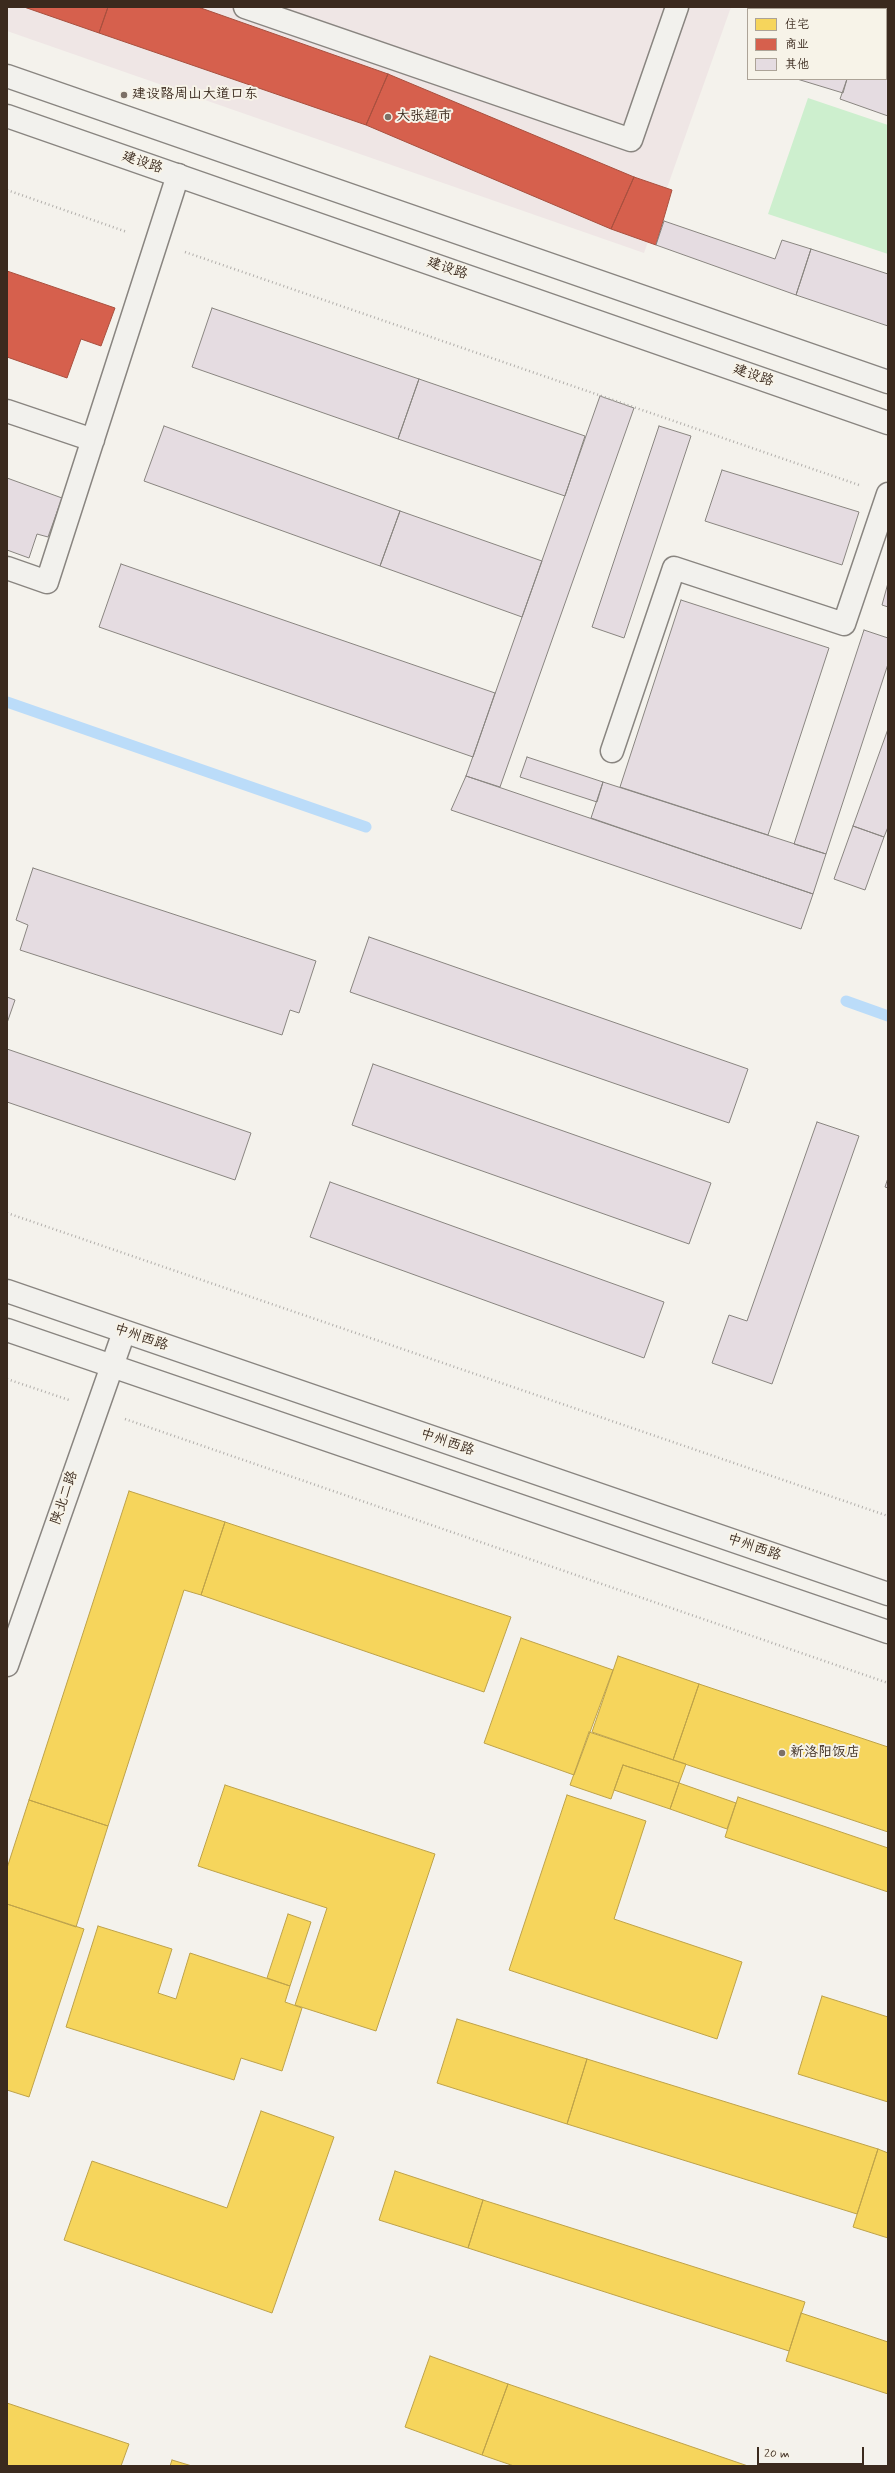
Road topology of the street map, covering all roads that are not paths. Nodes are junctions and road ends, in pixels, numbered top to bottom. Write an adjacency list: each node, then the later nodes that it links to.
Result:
1 (245, 7): 2 (street)
2 (677, 7)
3 (7, 76): 6 (street)
4 (7, 116): 5 (street, 建设路)
5 (178, 176): 8 (street, 建设路); 9 (street)
6 (888, 382)
7 (7, 410): 9 (street)
8 (888, 423)
9 (93, 440): 11 (street)
10 (888, 494): 12 (street)
11 (7, 568)
12 (612, 751)
13 (7, 1291): 15 (street, 中州西路)
14 (7, 1330): 16 (street)
15 (124, 1332): 16 (street, 陕北二路); 17 (street, 中州西路)
16 (111, 1366): 18 (street); 19 (street, 陕北二路)
17 (888, 1594)
18 (888, 1632)
19 (7, 1665)

